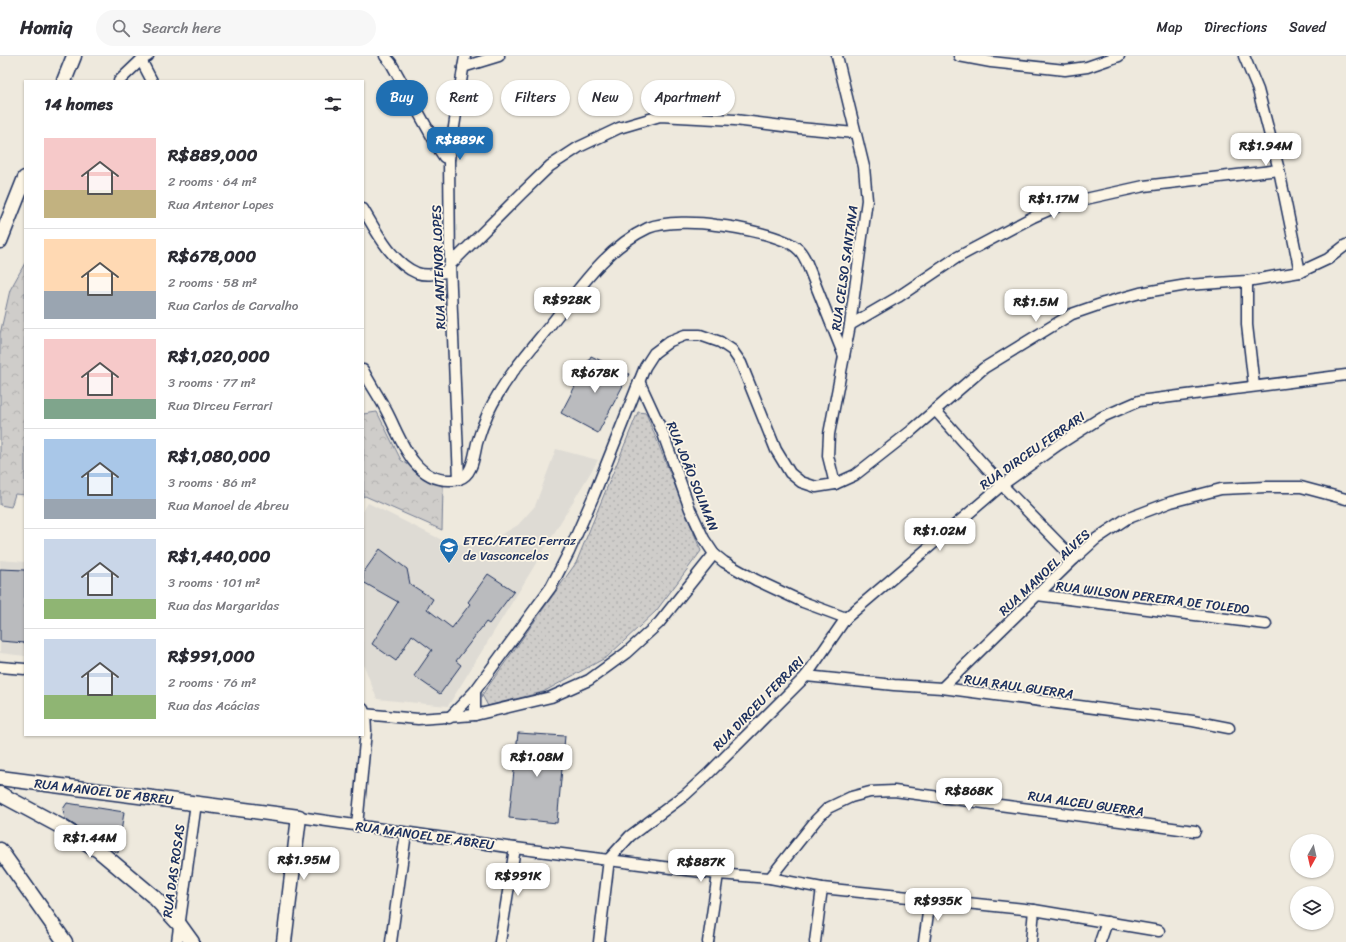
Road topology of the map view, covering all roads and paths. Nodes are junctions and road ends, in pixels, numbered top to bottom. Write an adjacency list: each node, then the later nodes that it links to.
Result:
1 (74, 56): 11 (street)
2 (385, 56): 15 (street)
3 (465, 56): 10 (street, RUA ANTENOR LOPES)
4 (499, 56): 10 (street)
5 (837, 56): 14 (street, RUA CELSO SANTANA)
6 (959, 56): 7 (street)
7 (1120, 56)
8 (1244, 56): 16 (street)
9 (144, 58): 12 (street); 13 (street)
10 (463, 67): 15 (street, RUA ANTENOR LOPES)
11 (64, 80)
12 (120, 80)
13 (152, 80)
14 (855, 132): 21 (street); 24 (street, RUA CELSO SANTANA)
15 (449, 159): 21 (street, RUA ANTENOR LOPES)
16 (1279, 170): 22 (street); 24 (street)
17 (24, 181): 19 (street)
18 (364, 211): 21 (street)
19 (0, 241)
20 (1346, 245): 22 (street)
21 (450, 265): 31 (street, RUA ANTENOR LOPES)
22 (1300, 272): 23 (street)
23 (1247, 280): 29 (street); 30 (street)
24 (850, 325): 25 (street, RUA CELSO SANTANA)
25 (844, 356): 31 (street); 32 (street, RUA CELSO SANTANA)
26 (364, 372): 31 (street)
27 (1346, 375): 29 (street, RUA DIRCEU FERRARI)
28 (639, 381): 32 (street); 35 (street, RUA JOÃO SOLIMAN); 44 (street)
29 (1254, 386): 33 (street, RUA DIRCEU FERRARI)
30 (936, 410): 32 (street); 33 (street)
31 (458, 479)
32 (835, 484)
33 (1002, 485): 36 (street); 38 (street, RUA DIRCEU FERRARI)
34 (1346, 499): 36 (street, RUA MANOEL ALVES)
35 (714, 554): 38 (street, RUA JOÃO SOLIMAN); 46 (street)
36 (1074, 559): 37 (street, RUA MANOEL ALVES)
37 (1037, 595): 39 (street, RUA WILSON PEREIRA DE TOLEDO); 43 (street, RUA MANOEL ALVES)
38 (846, 618): 42 (street, RUA DIRCEU FERRARI)
39 (1266, 624)
40 (0, 667): 41 (street)
41 (24, 669)
42 (806, 676): 43 (street, RUA RAUL GUERRA); 58 (street, RUA DIRCEU FERRARI)
43 (942, 688): 48 (street, RUA RAUL GUERRA)
44 (475, 691): 46 (street); 47 (street)
45 (364, 712): 47 (street); 53 (street)
46 (475, 715): 47 (street)
47 (449, 718)
48 (1228, 728)
49 (0, 778): 51 (street, RUA MANOEL DE ABREU)
50 (0, 794): 65 (street)
51 (196, 803): 52 (street, RUA MANOEL DE ABREU); 65 (street, RUA DAS ROSAS)
52 (299, 817): 53 (street, RUA MANOEL DE ABREU); 70 (street)
53 (357, 826): 55 (street, RUA MANOEL DE ABREU)
54 (1195, 831): 60 (street, RUA ALCEU GUERRA)
55 (406, 833): 56 (street, RUA MANOEL DE ABREU); 71 (street)
56 (515, 848): 58 (street, RUA MANOEL DE ABREU); 72 (street)
57 (0, 850): 67 (street)
58 (609, 859): 59 (street, RUA MANOEL DE ABREU); 73 (street)
59 (718, 874): 60 (street, RUA MANOEL DE ABREU); 74 (street)
60 (770, 878): 61 (street, RUA MANOEL DE ABREU)
61 (822, 888): 62 (street, RUA MANOEL DE ABREU); 75 (street)
62 (930, 899): 63 (street, RUA MANOEL DE ABREU); 76 (street)
63 (1034, 910): 64 (street, RUA MANOEL DE ABREU); 77 (street)
64 (1107, 922): 66 (street, RUA MANOEL DE ABREU); 78 (street)
65 (179, 924): 68 (street, RUA DAS ROSAS); 69 (street)
66 (1159, 931)
67 (65, 942)
68 (177, 942)
69 (192, 942)
70 (284, 942)
71 (391, 942)
72 (500, 942)
73 (599, 942)
74 (708, 942)
75 (815, 942)
76 (924, 942)
77 (1031, 942)
78 (1100, 942)

